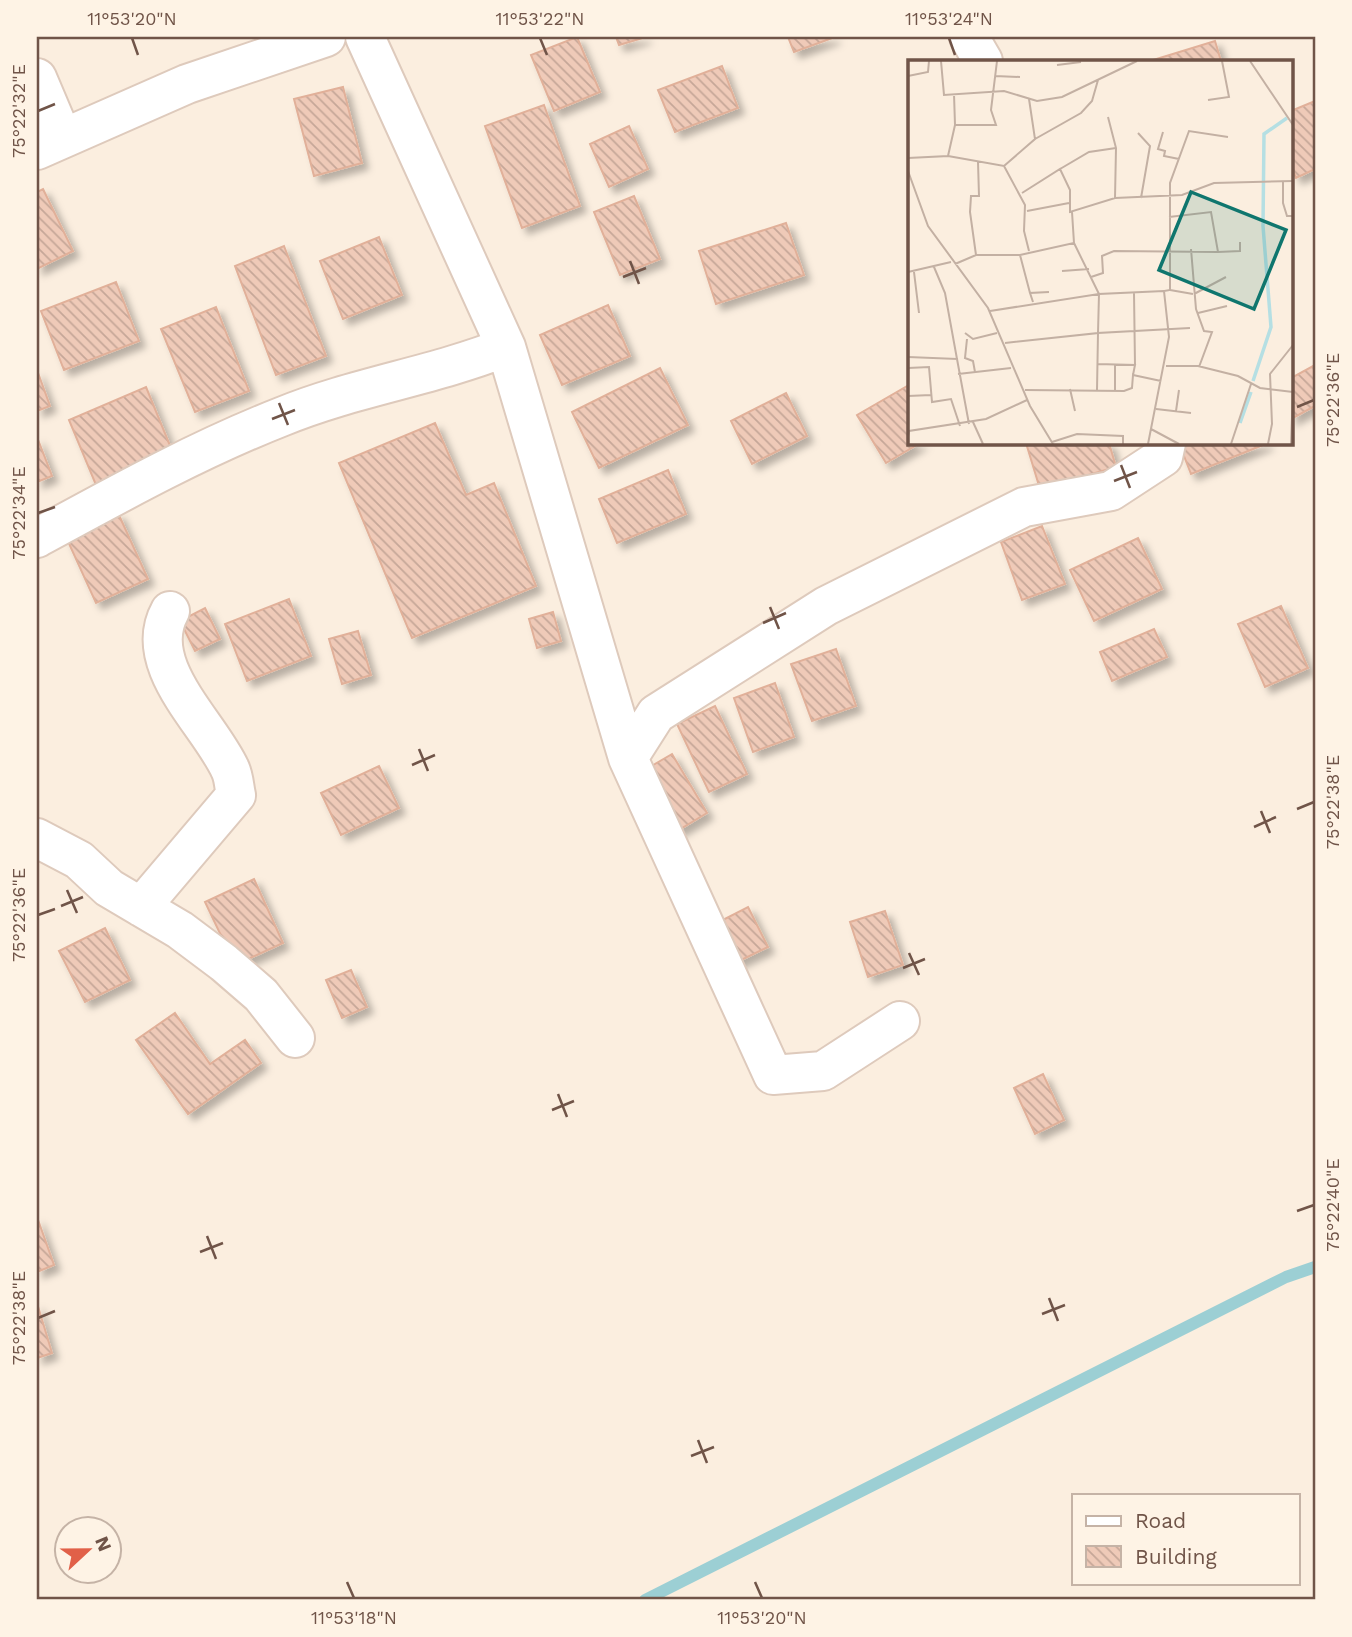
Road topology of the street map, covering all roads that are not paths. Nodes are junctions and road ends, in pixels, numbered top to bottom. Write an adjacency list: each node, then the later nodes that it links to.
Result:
1 (327, 37): 6 (street)
2 (365, 37): 7 (street)
3 (969, 37): 4 (street)
4 (982, 60)
5 (37, 78): 6 (street)
6 (49, 143)
7 (506, 347): 9 (street); 11 (street)
8 (1167, 444): 11 (street)
9 (37, 538)
10 (170, 611): 13 (street)
11 (628, 758): 14 (street)
12 (37, 838): 13 (street)
13 (141, 907): 15 (street)
14 (900, 1021)
15 (295, 1038)

